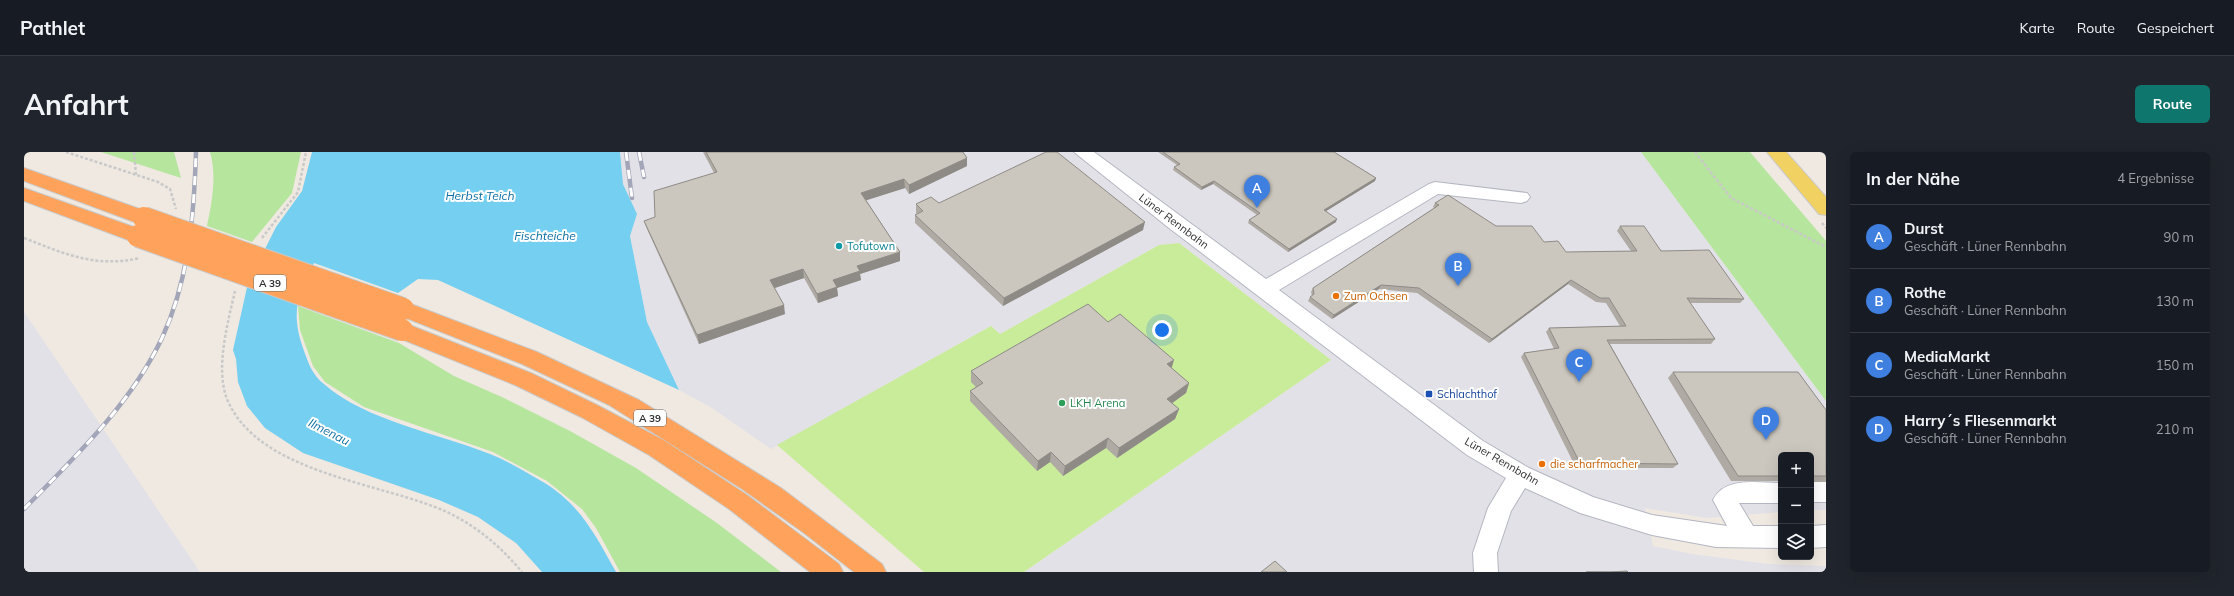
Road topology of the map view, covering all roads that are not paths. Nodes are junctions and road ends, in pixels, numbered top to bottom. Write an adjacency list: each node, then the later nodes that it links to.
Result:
1 (1084, 152): 8 (street, Lüner Rennbahn)
2 (1776, 152): 6 (main road)
3 (24, 174): 7 (highway, A 39)
4 (24, 194): 7 (highway, A 39)
5 (1521, 197): 8 (street)
6 (1826, 209)
7 (141, 227): 9 (highway, A 39, bridge)
8 (1266, 289): 10 (street, Lüner Rennbahn)
9 (402, 320): 18 (highway, A 39); 19 (highway, A 39)
10 (1521, 475): 17 (street, Lüner Rennbahn); 20 (street)
11 (1814, 492): 12 (street)
12 (1826, 492)
13 (1778, 493): 17 (street)
14 (1826, 536): 16 (street)
15 (1778, 537): 17 (street, Lüner Rennbahn)
16 (1814, 537)
17 (1747, 538)
18 (830, 572)
19 (873, 572)
20 (1486, 572)

